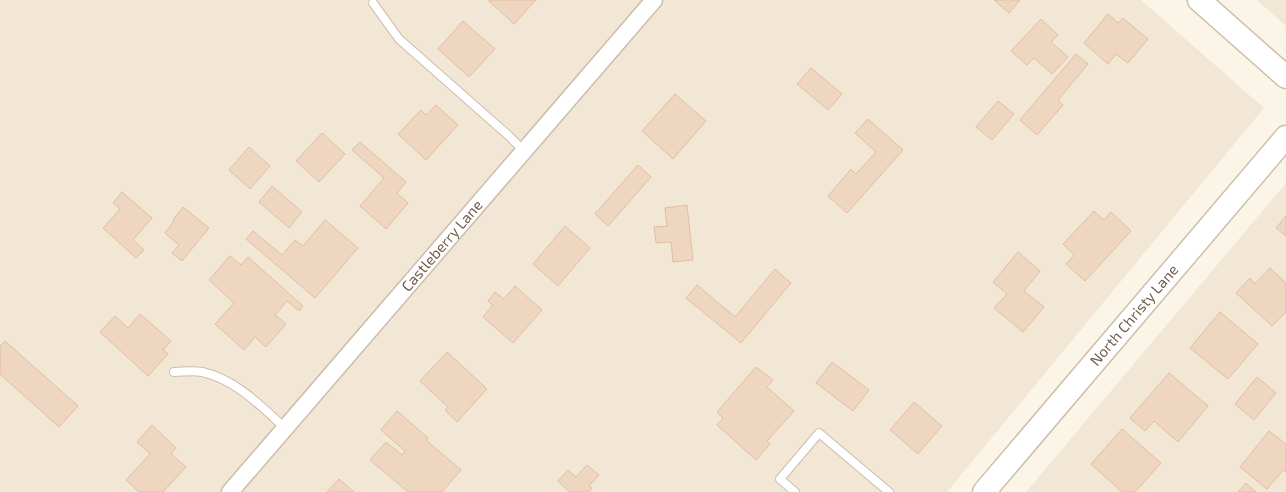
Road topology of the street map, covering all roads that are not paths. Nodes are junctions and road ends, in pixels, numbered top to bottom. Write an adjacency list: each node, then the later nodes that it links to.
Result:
1 (654, 0): 6 (street, Castleberry Lane)
2 (1199, 0): 4 (street)
3 (373, 3): 6 (lane)
4 (1286, 77)
5 (1286, 137): 12 (street, North Christy Lane)
6 (524, 151): 8 (street, Castleberry Lane)
7 (174, 372): 8 (lane)
8 (285, 428): 9 (street, Castleberry Lane)
9 (230, 492)
10 (795, 492): 11 (lane)
11 (889, 492)
12 (984, 492)

